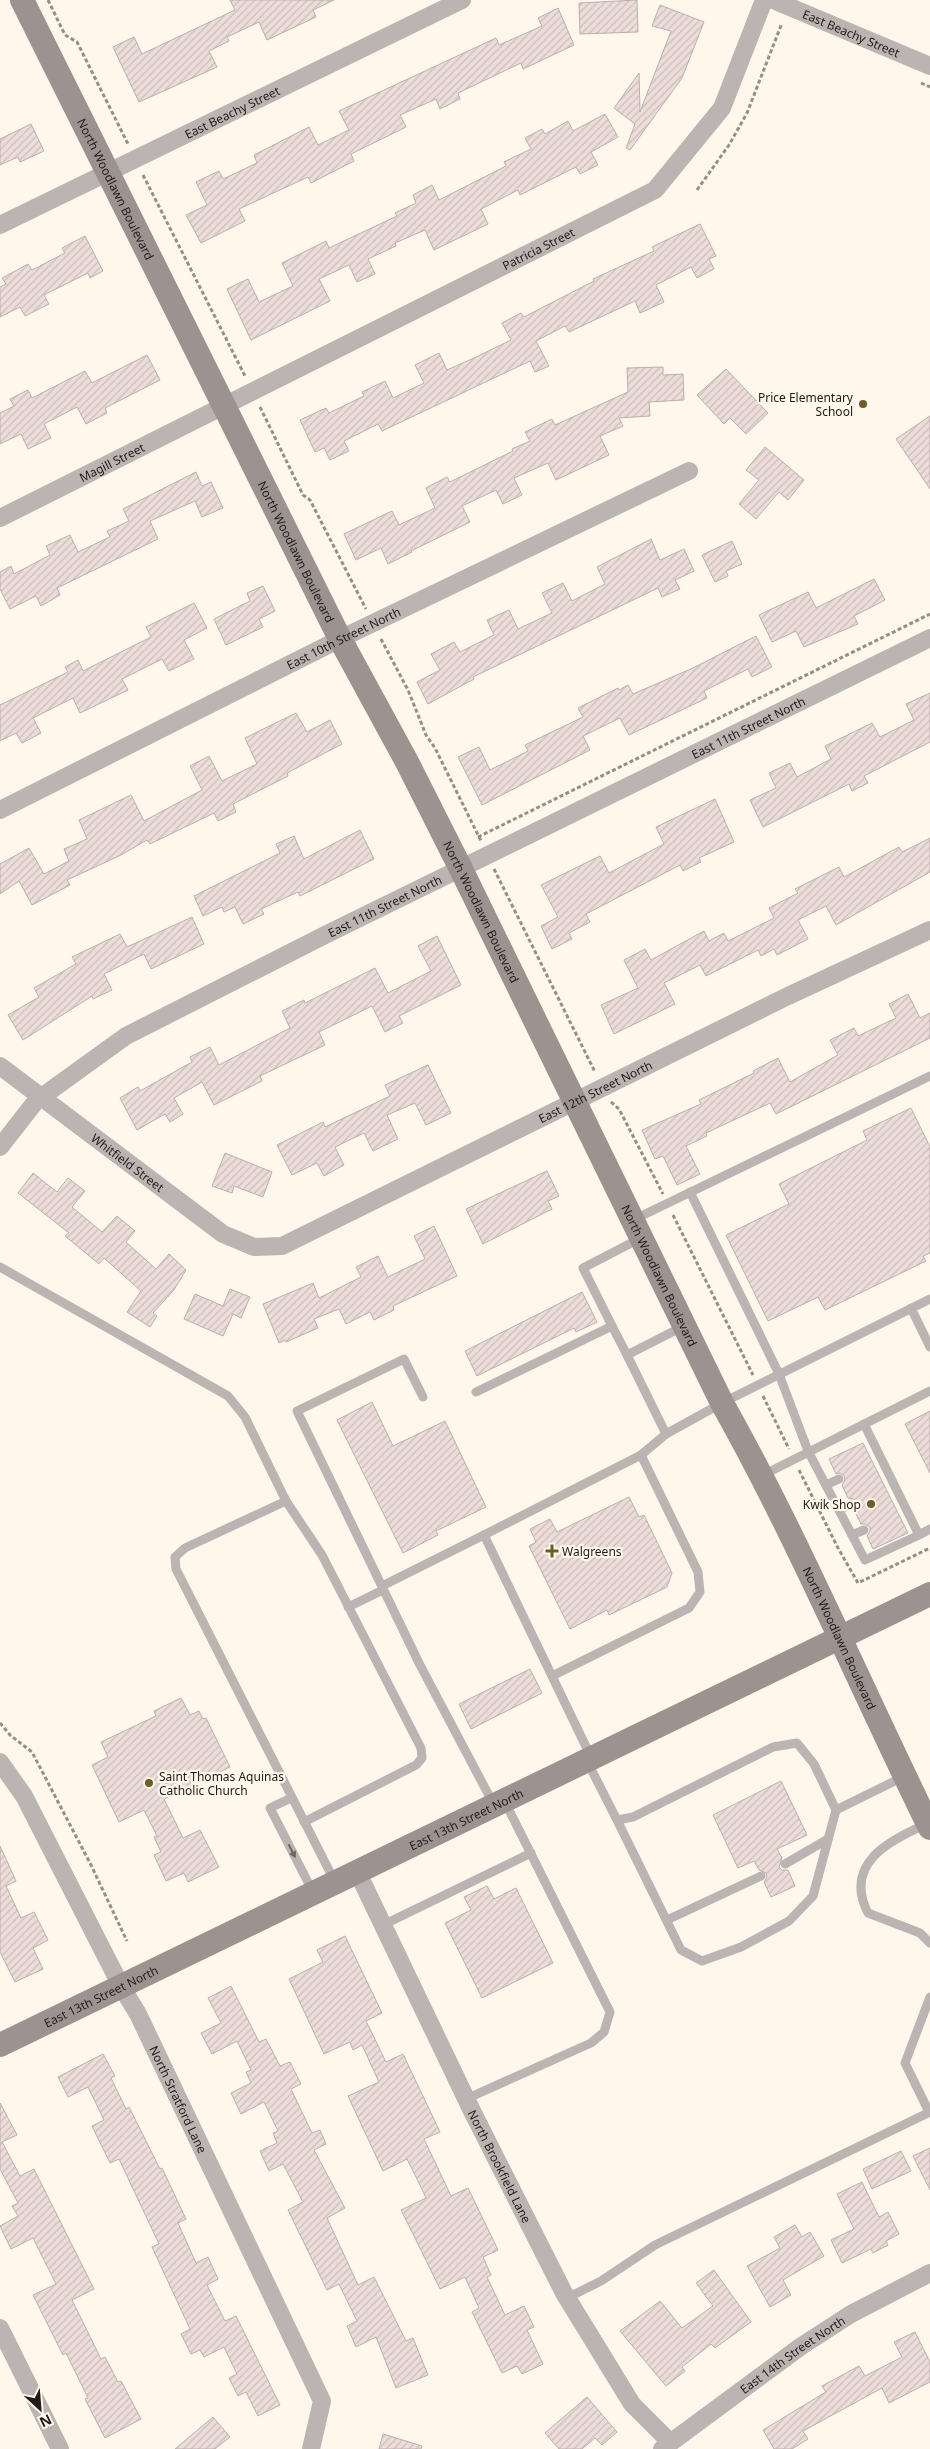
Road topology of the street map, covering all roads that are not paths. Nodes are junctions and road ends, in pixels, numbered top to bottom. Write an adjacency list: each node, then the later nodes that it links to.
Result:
1 (22, 0): 6 (main road, North Woodlawn Boulevard)
2 (462, 0): 6 (street, East Beachy Street)
3 (764, 0): 8 (street, Patricia Street)
4 (773, 0): 5 (street, East Beachy Street)
5 (930, 66)
6 (108, 172): 7 (street, East Beachy Street); 8 (main road, North Woodlawn Boulevard)
7 (0, 225)
8 (224, 406): 10 (street, Magill Street); 12 (main road, North Woodlawn Boulevard)
9 (688, 471): 12 (street, East 10th Street North)
10 (0, 518)
11 (930, 638): 14 (street, East 11th Street North)
12 (340, 640): 13 (street, East 10th Street North); 14 (main road, North Woodlawn Boulevard)
13 (0, 810)
14 (460, 869): 18 (street, East 11th Street North); 19 (main road, North Woodlawn Boulevard)
15 (930, 930): 19 (street, East 12th Street North)
16 (0, 1066): 18 (street, Whitfield Street)
17 (930, 1076): 21 (lane)
18 (41, 1098): 20 (street, East 11th Street North); 23 (street, Whitfield Street)
19 (575, 1101): 22 (main road, North Woodlawn Boulevard); 23 (street, East 12th Street North)
20 (0, 1147)
21 (690, 1192): 22 (lane); 31 (lane)
22 (637, 1229): 27 (lane); 28 (main road, North Woodlawn Boulevard)
23 (260, 1247)
24 (0, 1267): 43 (lane)
25 (930, 1299): 26 (lane)
26 (910, 1308): 29 (lane); 31 (lane)
27 (612, 1326): 30 (lane); 33 (lane)
28 (684, 1326): 30 (lane); 35 (main road, North Woodlawn Boulevard)
29 (930, 1347)
30 (627, 1355): 37 (lane)
31 (779, 1374): 35 (lane); 38 (lane)
32 (930, 1391): 36 (lane)
33 (476, 1392)
34 (423, 1397): 53 (lane)
35 (722, 1403): 37 (lane); 40 (main road, North Woodlawn Boulevard)
36 (864, 1424): 38 (lane); 45 (lane)
37 (666, 1434): 39 (lane)
38 (808, 1451): 40 (lane); 42 (lane)
39 (641, 1456): 51 (lane); 57 (lane)
40 (762, 1475): 56 (main road, North Woodlawn Boulevard)
41 (838, 1478): 42 (lane)
42 (826, 1485): 46 (lane)
43 (286, 1501): 55 (lane); 61 (lane)
44 (851, 1504): 46 (lane)
45 (906, 1508): 47 (lane); 50 (lane)
46 (839, 1510): 52 (lane)
47 (897, 1512)
48 (864, 1530): 52 (lane)
49 (930, 1530): 50 (lane)
50 (919, 1534): 52 (lane)
51 (484, 1535): 53 (lane); 57 (lane)
52 (852, 1536)
53 (383, 1588): 55 (lane); 62 (lane)
54 (930, 1594): 56 (main road, East 13th Street North)
55 (348, 1607): 65 (lane)
56 (841, 1637): 58 (main road, East 13th Street North); 60 (main road, North Woodlawn Boulevard)
57 (552, 1676): 58 (lane)
58 (589, 1759): 62 (main road, East 13th Street North); 64 (lane)
59 (0, 1762): 77 (street, North Stratford Lane)
60 (905, 1776): 63 (lane); 66 (main road, North Woodlawn Boulevard)
61 (291, 1798): 65 (lane); 73 (lane, one-way to 73)
62 (499, 1803): 68 (lane); 70 (main road, East 13th Street North)
63 (836, 1810): 64 (lane); 67 (lane)
64 (617, 1820): 74 (lane)
65 (304, 1822): 72 (lane)
66 (929, 1826): 76 (lane)
67 (828, 1839): 69 (lane); 74 (lane)
68 (530, 1853): 75 (lane); 80 (lane)
69 (785, 1864)
70 (357, 1871): 72 (main road, East 13th Street North); 75 (street, North Brookfield Lane)
71 (761, 1876): 74 (lane)
72 (336, 1883): 73 (main road, East 13th Street North)
73 (314, 1893): 77 (main road, East 13th Street North)
74 (667, 1920)
75 (383, 1925): 80 (street, North Brookfield Lane)
76 (930, 1943)
77 (121, 1986): 79 (main road, East 13th Street North); 87 (street, North Stratford Lane)
78 (929, 2004): 81 (lane)
79 (0, 2045)
80 (466, 2099): 83 (street, North Brookfield Lane)
81 (929, 2112): 83 (lane)
82 (930, 2273): 85 (street, East 14th Street North)
83 (567, 2298): 85 (street, North Brookfield Lane)
84 (0, 2328): 86 (street)
85 (666, 2446)
86 (60, 2449)
87 (311, 2449)

